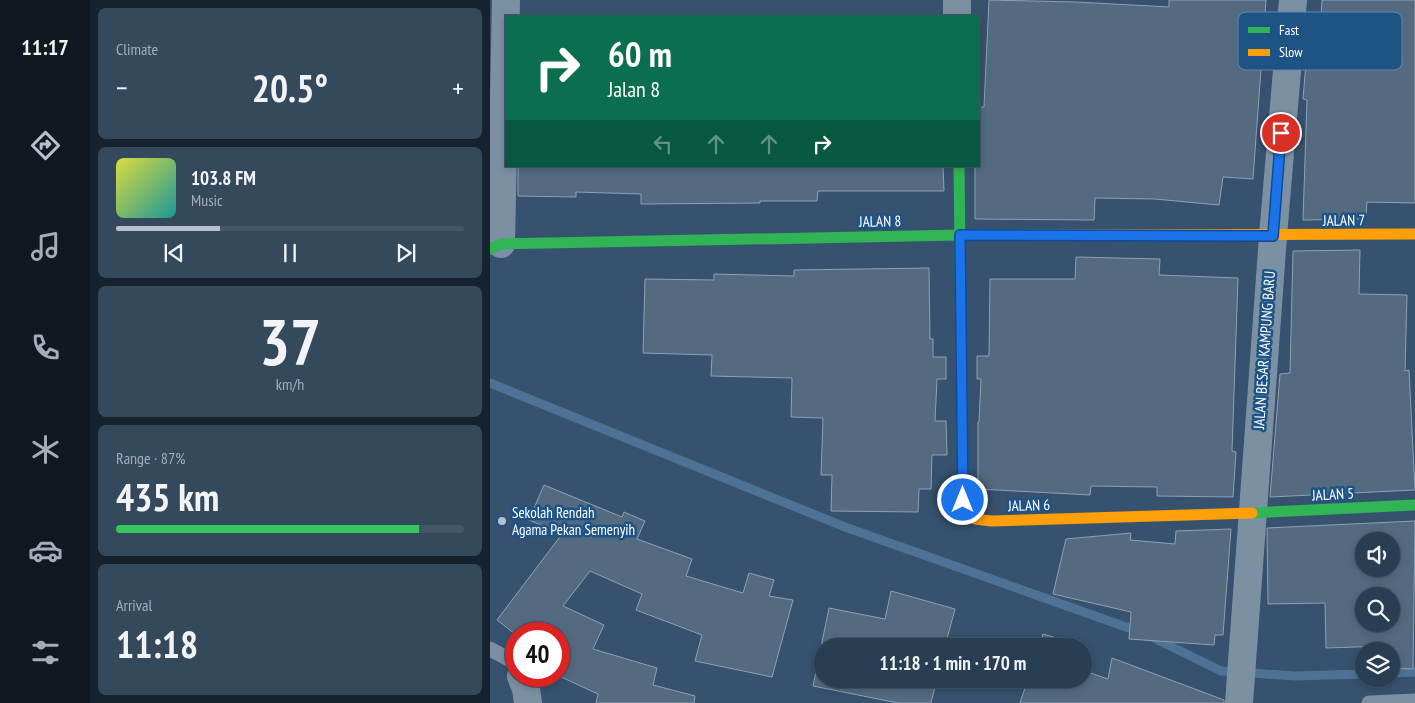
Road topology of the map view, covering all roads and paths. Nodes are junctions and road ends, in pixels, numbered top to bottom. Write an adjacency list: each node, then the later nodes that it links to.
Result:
1 (506, 0): 3 (street)
2 (957, 0): 4 (street)
3 (505, 15)
4 (957, 15)
5 (505, 22): 11 (street)
6 (1287, 70): 10 (street, JALAN BESAR KAMPUNG BARU)
7 (959, 167): 9 (street)
8 (1415, 234): 10 (street, JALAN 7)
9 (960, 235): 10 (street, JALAN 8); 11 (street, JALAN 8); 13 (street, JALAN 6)
10 (1273, 236): 13 (street, JALAN BESAR KAMPUNG BARU)
11 (495, 246)
12 (1415, 504): 13 (street, JALAN 5)
13 (1253, 513): 18 (street, JALAN BESAR KAMPUNG BARU)
14 (490, 649): 15 (lane)
15 (505, 658)
16 (525, 687): 19 (street)
17 (1415, 701): 20 (lane)
18 (1239, 702)
19 (528, 703)
20 (1369, 703)

